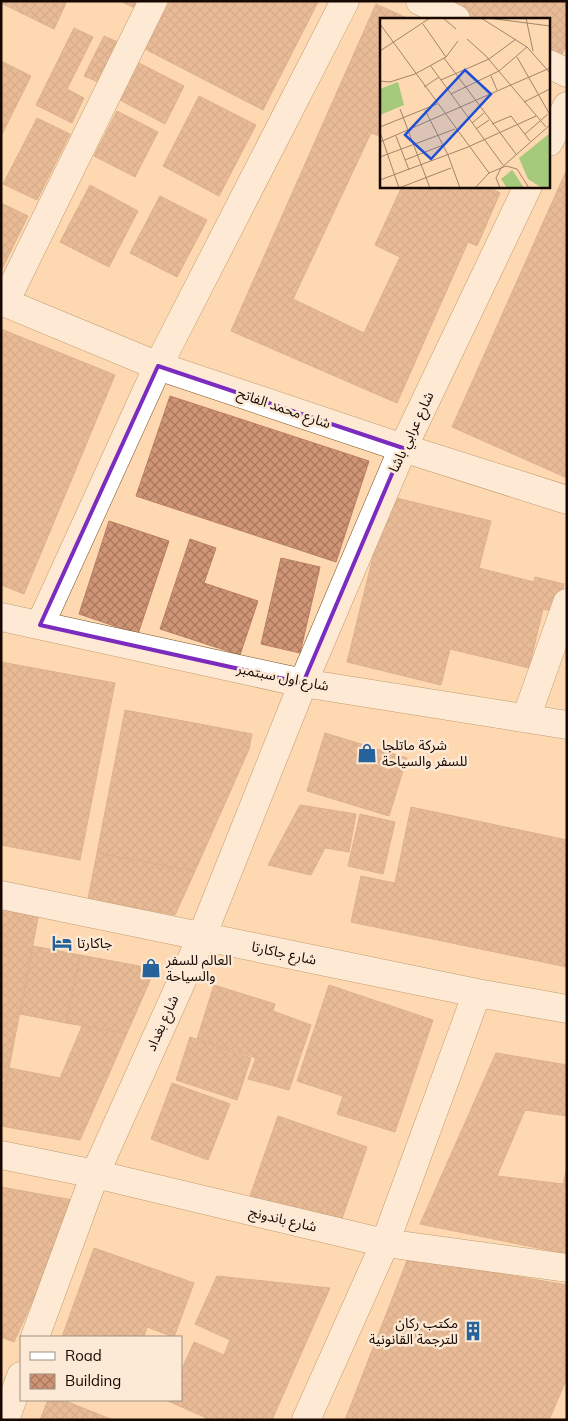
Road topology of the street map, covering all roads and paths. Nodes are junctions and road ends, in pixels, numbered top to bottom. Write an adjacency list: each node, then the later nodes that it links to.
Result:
1 (153, 1): 10 (street)
2 (345, 1): 11 (street)
3 (420, 1): 4 (street)
4 (454, 18)
5 (550, 64): 6 (street)
6 (567, 73)
7 (567, 106): 8 (street)
8 (550, 140)
9 (527, 188): 12 (street, شارع عرابي باشا)
10 (3, 301): 11 (street, شارع محمد الفاتح)
11 (158, 366): 12 (street, شارع محمد الفاتح); 16 (street)
12 (403, 448): 13 (street, شارع محمد الفاتح); 17 (street, شارع عرابي باشا)
13 (567, 500)
14 (567, 603): 18 (street)
15 (1, 617): 16 (street, شارع اول سبتمبر)
16 (40, 626): 17 (street, شارع اول سبتمبر)
17 (303, 683): 18 (street, شارع اول سبتمبر); 21 (street, شارع بغداد)
18 (526, 718): 19 (street, شارع اول سبتمبر)
19 (567, 725)
20 (1, 895): 21 (street, شارع جاكارتا)
21 (202, 936): 22 (street, شارع جاكارتا); 25 (street, شارع بغداد)
22 (477, 993): 23 (street, شارع جاكارتا); 26 (street)
23 (567, 1010)
24 (1, 1155): 25 (street, شارع باندونج)
25 (95, 1174): 26 (street, شارع باندونج); 28 (street, شارع بغداد)
26 (385, 1243): 27 (street, شارع باندونج); 31 (street)
27 (567, 1268)
28 (35, 1336)
29 (20, 1379): 30 (street)
30 (5, 1420)
31 (306, 1420)

